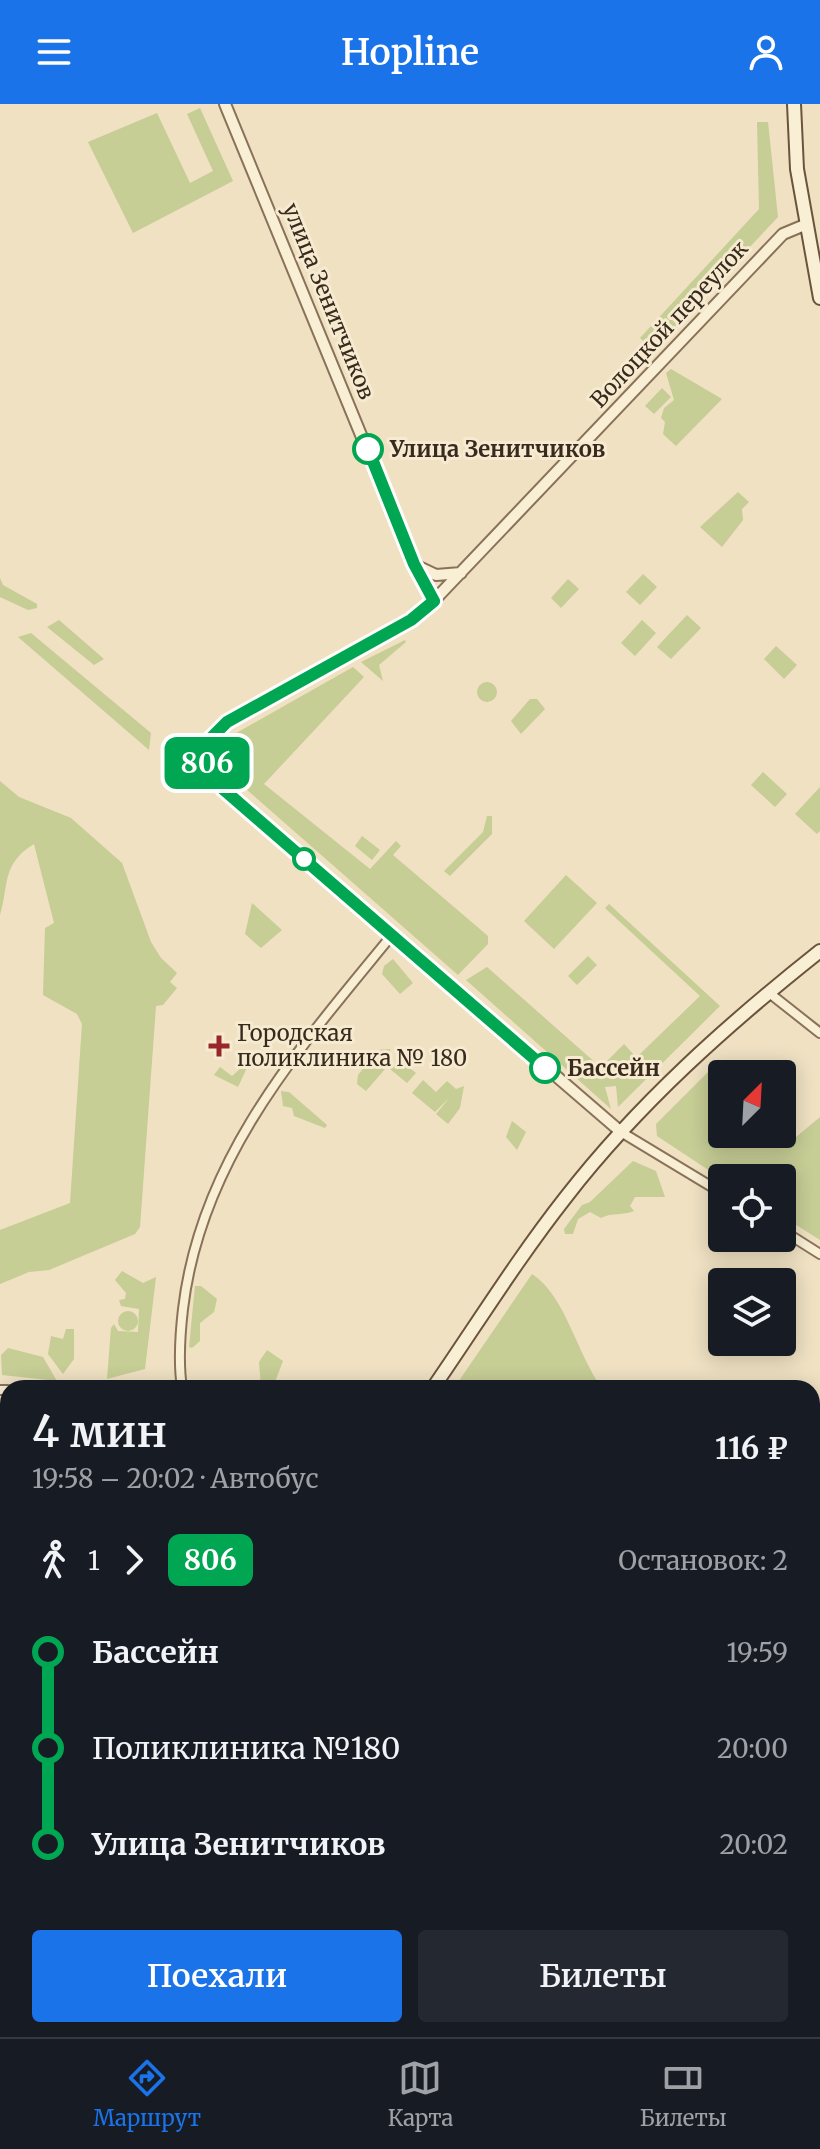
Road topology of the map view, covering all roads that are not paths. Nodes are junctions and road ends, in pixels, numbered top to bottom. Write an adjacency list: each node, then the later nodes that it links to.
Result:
1 (225, 104): 6 (street, улица Зенитчиков)
2 (794, 104): 3 (main road)
3 (807, 224): 4 (main road); 7 (street, Волоцкой переулок)
4 (815, 239): 5 (main road)
5 (820, 298)
6 (414, 564): 7 (street); 8 (street, улица Зенитчиков)
7 (461, 573): 8 (street, Волоцкой переулок)
8 (434, 601): 9 (street, Волоцкой переулок)
9 (392, 935): 13 (street); 17 (street)
10 (820, 951): 11 (main road)
11 (768, 992): 12 (street); 13 (main road)
12 (820, 1033)
13 (621, 1132): 14 (street); 18 (main road)
14 (708, 1185)
15 (796, 1239): 16 (street)
16 (820, 1254)
17 (182, 1380)
18 (439, 1380)

